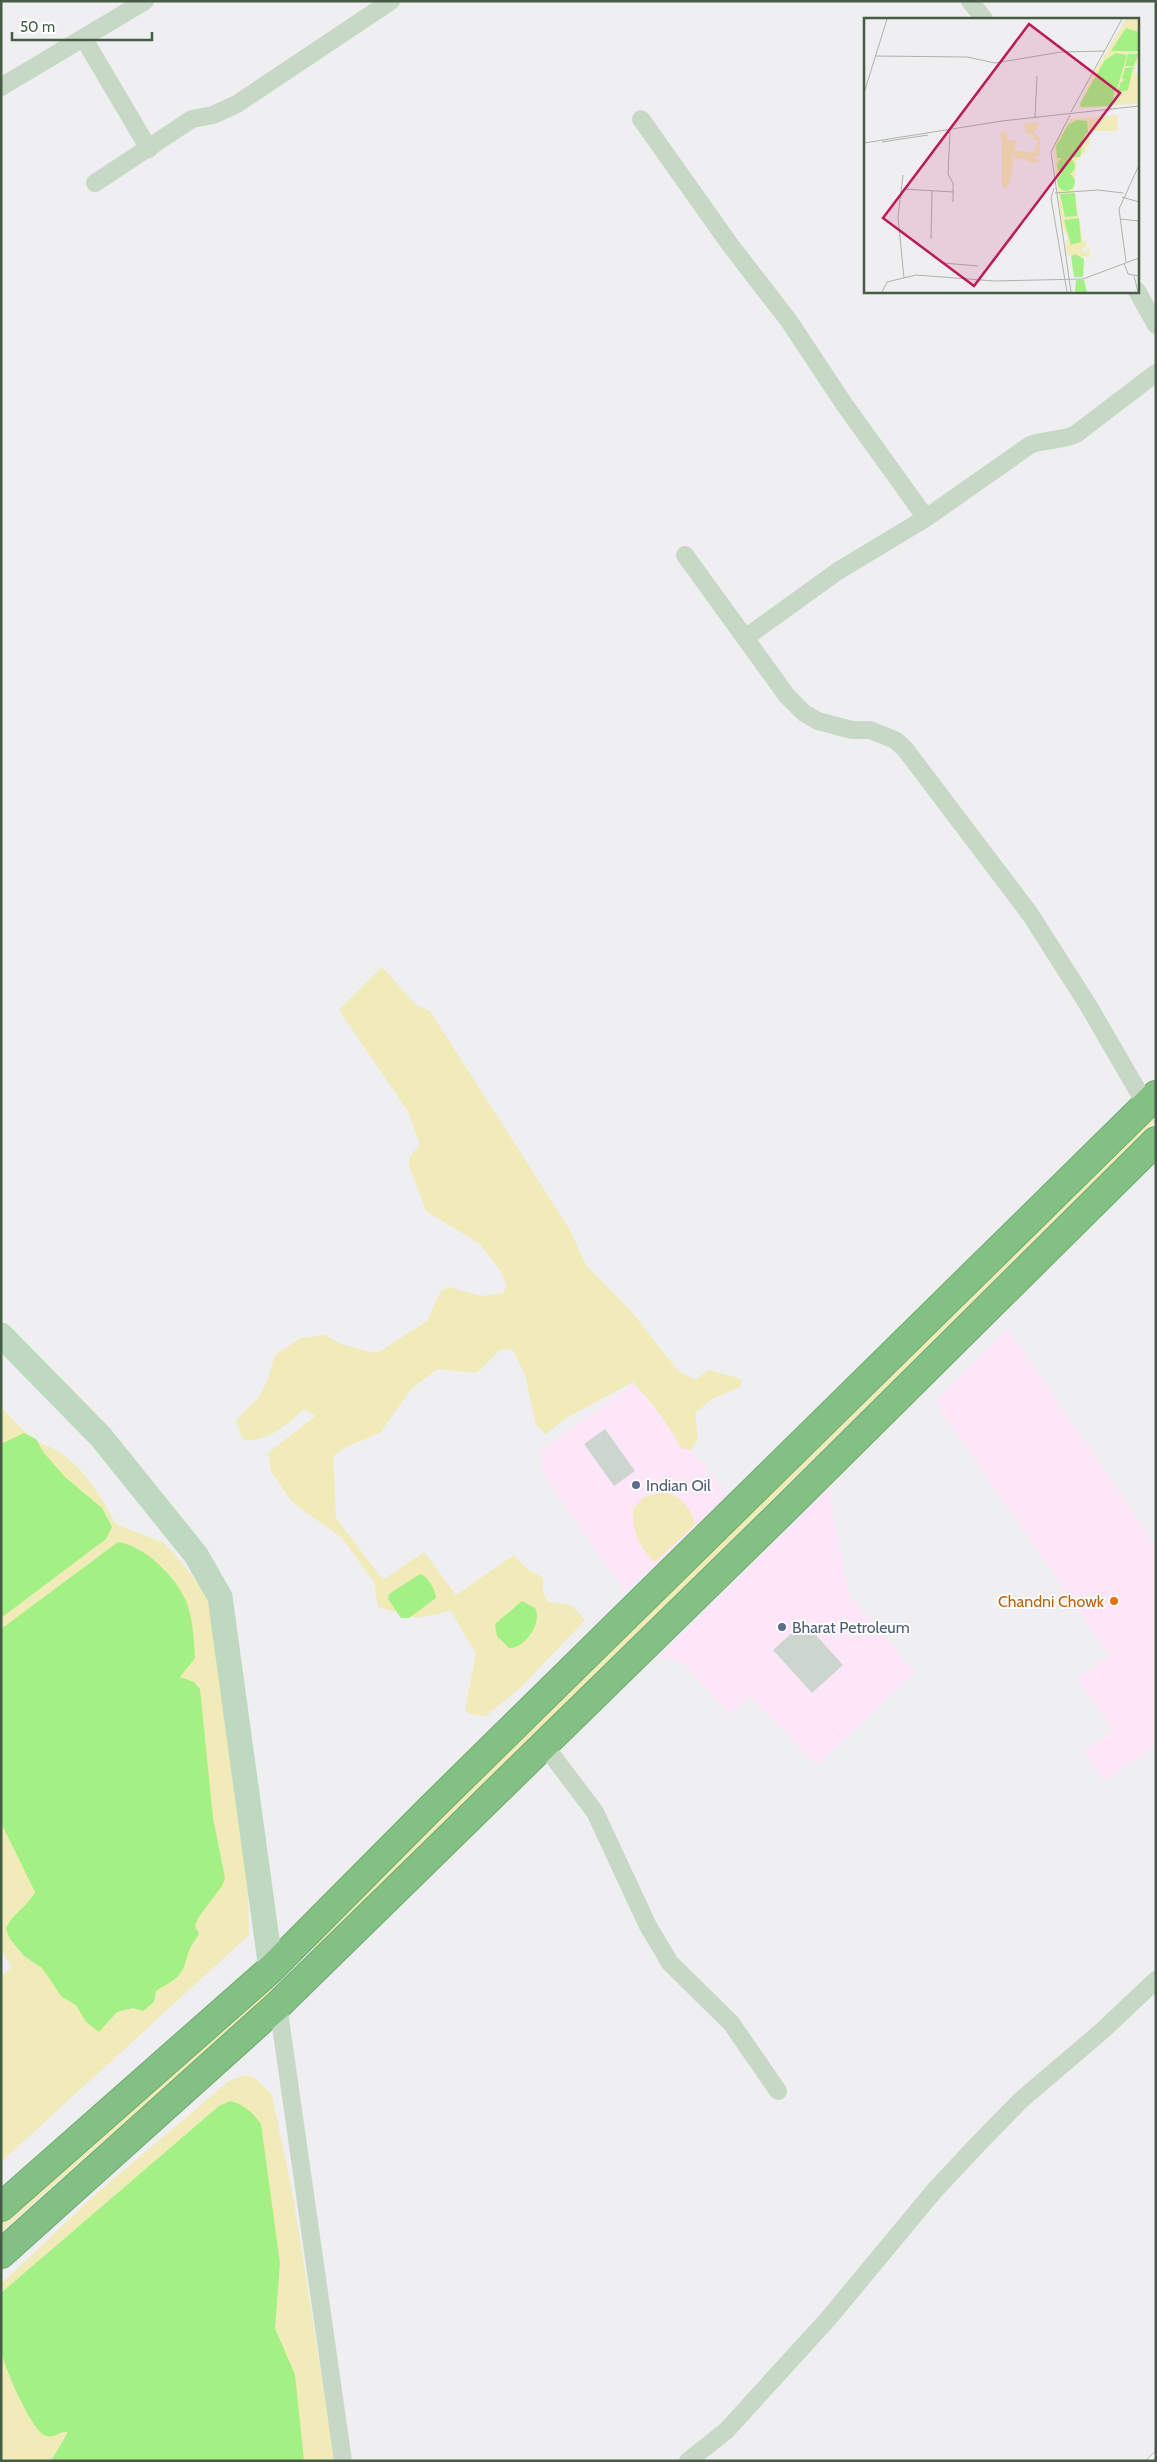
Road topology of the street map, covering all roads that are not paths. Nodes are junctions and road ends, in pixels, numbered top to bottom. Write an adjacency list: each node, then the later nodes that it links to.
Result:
1 (146, 1): 5 (street)
2 (391, 1): 8 (street)
3 (970, 1): 4 (street)
4 (983, 18)
5 (84, 39): 6 (street); 8 (street)
6 (1, 87)
7 (641, 119): 13 (street)
8 (149, 149): 9 (street)
9 (95, 183)
10 (1137, 292): 11 (street)
11 (1156, 325)
12 (1156, 373): 13 (street)
13 (926, 518): 15 (street)
14 (685, 554): 15 (street)
15 (745, 638): 16 (street)
16 (1151, 1100): 20 (highway)
17 (1156, 1142): 19 (highway)
18 (1, 1335): 20 (street)
19 (545, 1746): 22 (highway); 23 (street)
20 (272, 1969): 24 (highway)
21 (1156, 1980): 27 (street)
22 (278, 2005): 25 (highway); 26 (street)
23 (778, 2091)
24 (1, 2208)
25 (1, 2254)
26 (343, 2461)
27 (688, 2461)

